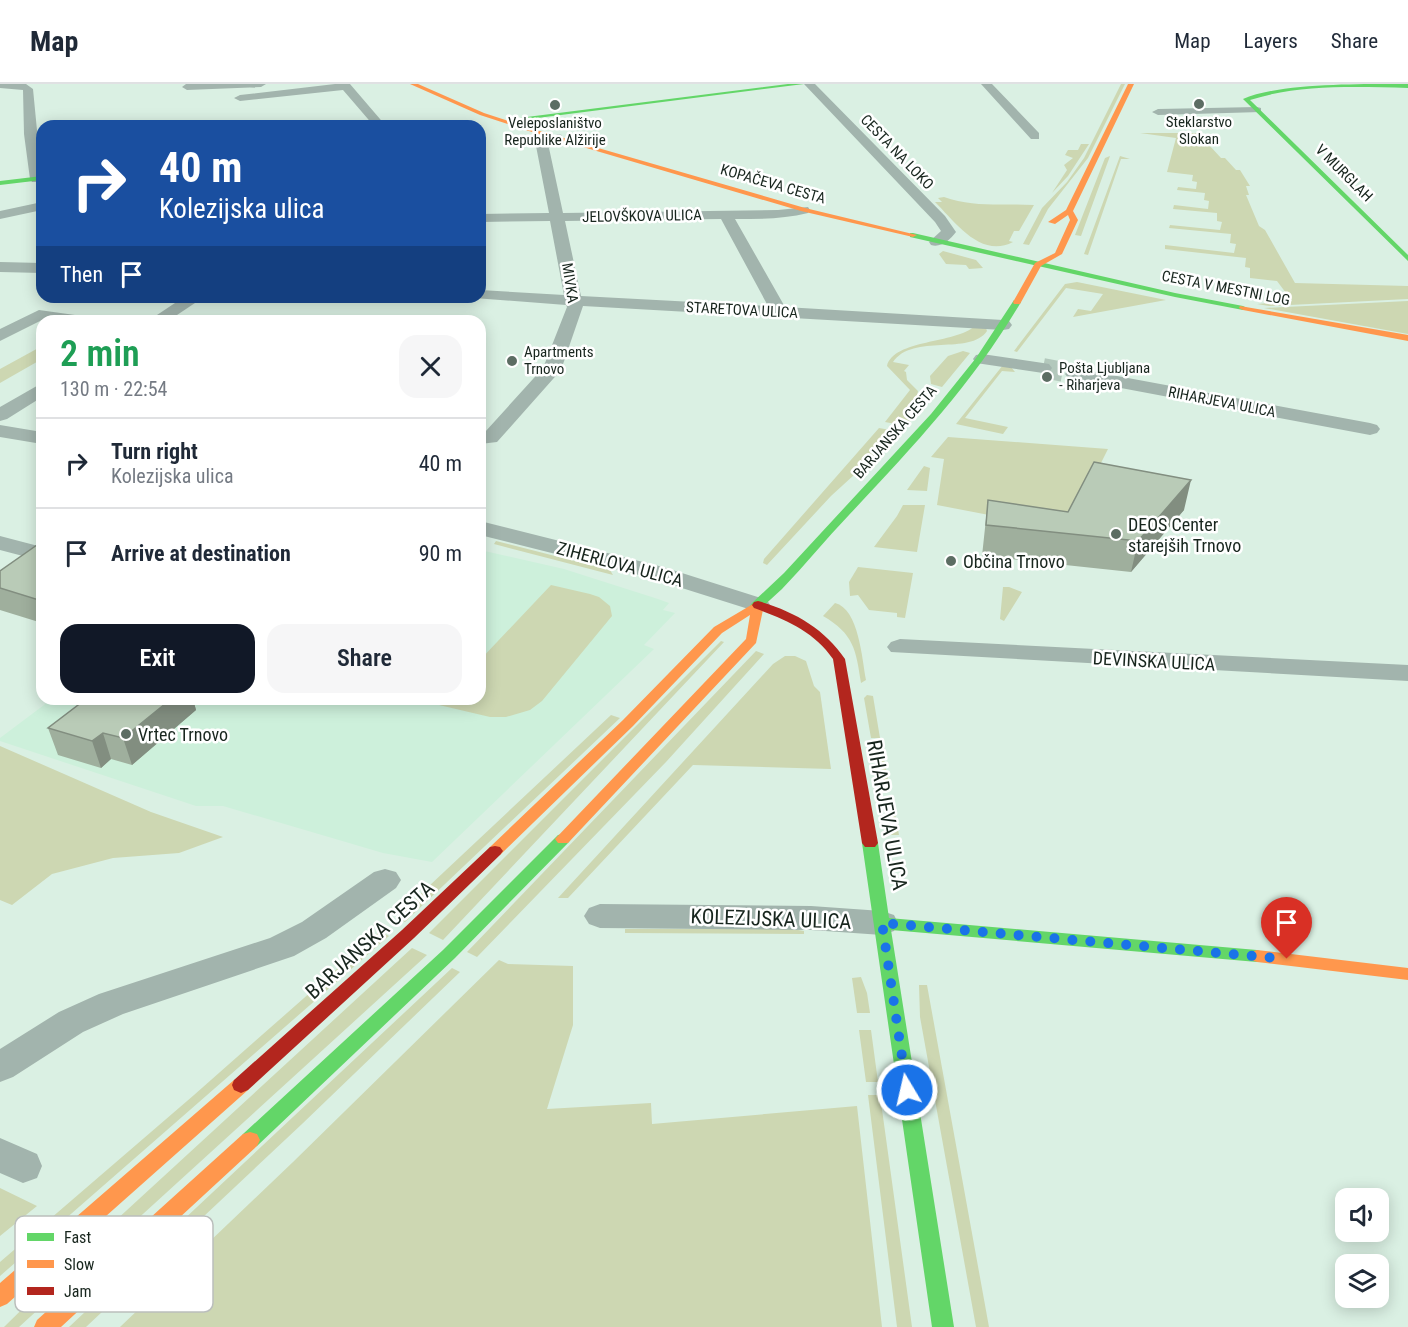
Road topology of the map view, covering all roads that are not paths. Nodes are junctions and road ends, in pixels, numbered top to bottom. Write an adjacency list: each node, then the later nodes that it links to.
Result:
1 (266, 84): 10 (street)
2 (413, 84): 15 (main road, KOPAČEVA CESTA)
3 (801, 84): 15 (main road)
4 (808, 84): 30 (street, CESTA NA LOKO)
5 (986, 84): 17 (street)
6 (1131, 84): 24 (main road, BARJANSKA CESTA)
7 (0, 85): 19 (street)
8 (345, 85): 11 (street); 14 (street)
9 (1408, 86): 12 (main road)
10 (187, 87)
11 (240, 98)
12 (1257, 110): 13 (street); 32 (main road, V MURGLAH)
13 (1158, 112)
14 (375, 120)
15 (504, 121): 16 (main road); 18 (main road, KOPAČEVA CESTA)
16 (486, 123)
17 (1035, 136)
18 (558, 138): 23 (main road, KOPAČEVA CESTA); 27 (street, MIVKA)
19 (36, 160)
20 (36, 178): 21 (main road)
21 (0, 183)
22 (36, 207): 26 (street)
23 (803, 210): 25 (street, JELOVŠKOVA ULICA); 30 (main road, KOPAČEVA CESTA)
24 (1069, 211): 29 (main road, BARJANSKA CESTA); 33 (main road, BARJANSKA CESTA)
25 (725, 214): 27 (street, JELOVŠKOVA ULICA); 39 (street)
26 (0, 215)
27 (557, 217): 28 (street, JELOVŠKOVA ULICA); 37 (street, MIVKA)
28 (486, 218)
29 (1044, 237)
30 (936, 242): 33 (main road, KOPAČEVA CESTA)
31 (1037, 250): 33 (main road)
32 (1408, 259)
33 (1038, 265): 42 (main road, BARJANSKA CESTA); 44 (main road, CESTA V MESTNI LOG)
34 (0, 267): 35 (street)
35 (36, 268)
36 (486, 295): 37 (street, STARETOVA ULICA)
37 (575, 300): 39 (street, STARETOVA ULICA); 53 (street, MIVKA)
38 (185, 303): 40 (street)
39 (779, 312): 42 (street, STARETOVA ULICA)
40 (166, 315)
41 (36, 317): 43 (street)
42 (1003, 325): 45 (main road, BARJANSKA CESTA)
43 (0, 336)
44 (1408, 338)
45 (982, 359): 46 (street); 57 (main road, BARJANSKA CESTA)
46 (1043, 368)
47 (1074, 374): 50 (street, RIHARJEVA ULICA)
48 (36, 393): 49 (street)
49 (0, 415)
50 (1370, 429)
51 (0, 431): 52 (street)
52 (36, 437)
53 (486, 437)
54 (486, 530): 57 (street, ZIHERLOVA ULICA)
55 (0, 543): 56 (street)
56 (36, 561)
57 (758, 605): 62 (main road, RIHARJEVA ULICA); 65 (main road, BARJANSKA CESTA); 66 (main road)
58 (900, 647): 59 (street, DEVINSKA ULICA)
59 (1408, 673)
60 (385, 880): 64 (street)
61 (600, 916): 62 (street, KOLEZIJSKA ULICA)
62 (882, 923): 63 (main road, KOLEZIJSKA ULICA); 71 (main road, RIHARJEVA ULICA)
63 (1408, 974)
64 (0, 1067)
65 (92, 1216)
66 (167, 1216)
67 (15, 1284): 68 (main road, BARJANSKA CESTA)
68 (0, 1297)
69 (61, 1312): 70 (main road)
70 (45, 1327)
71 (943, 1327)

